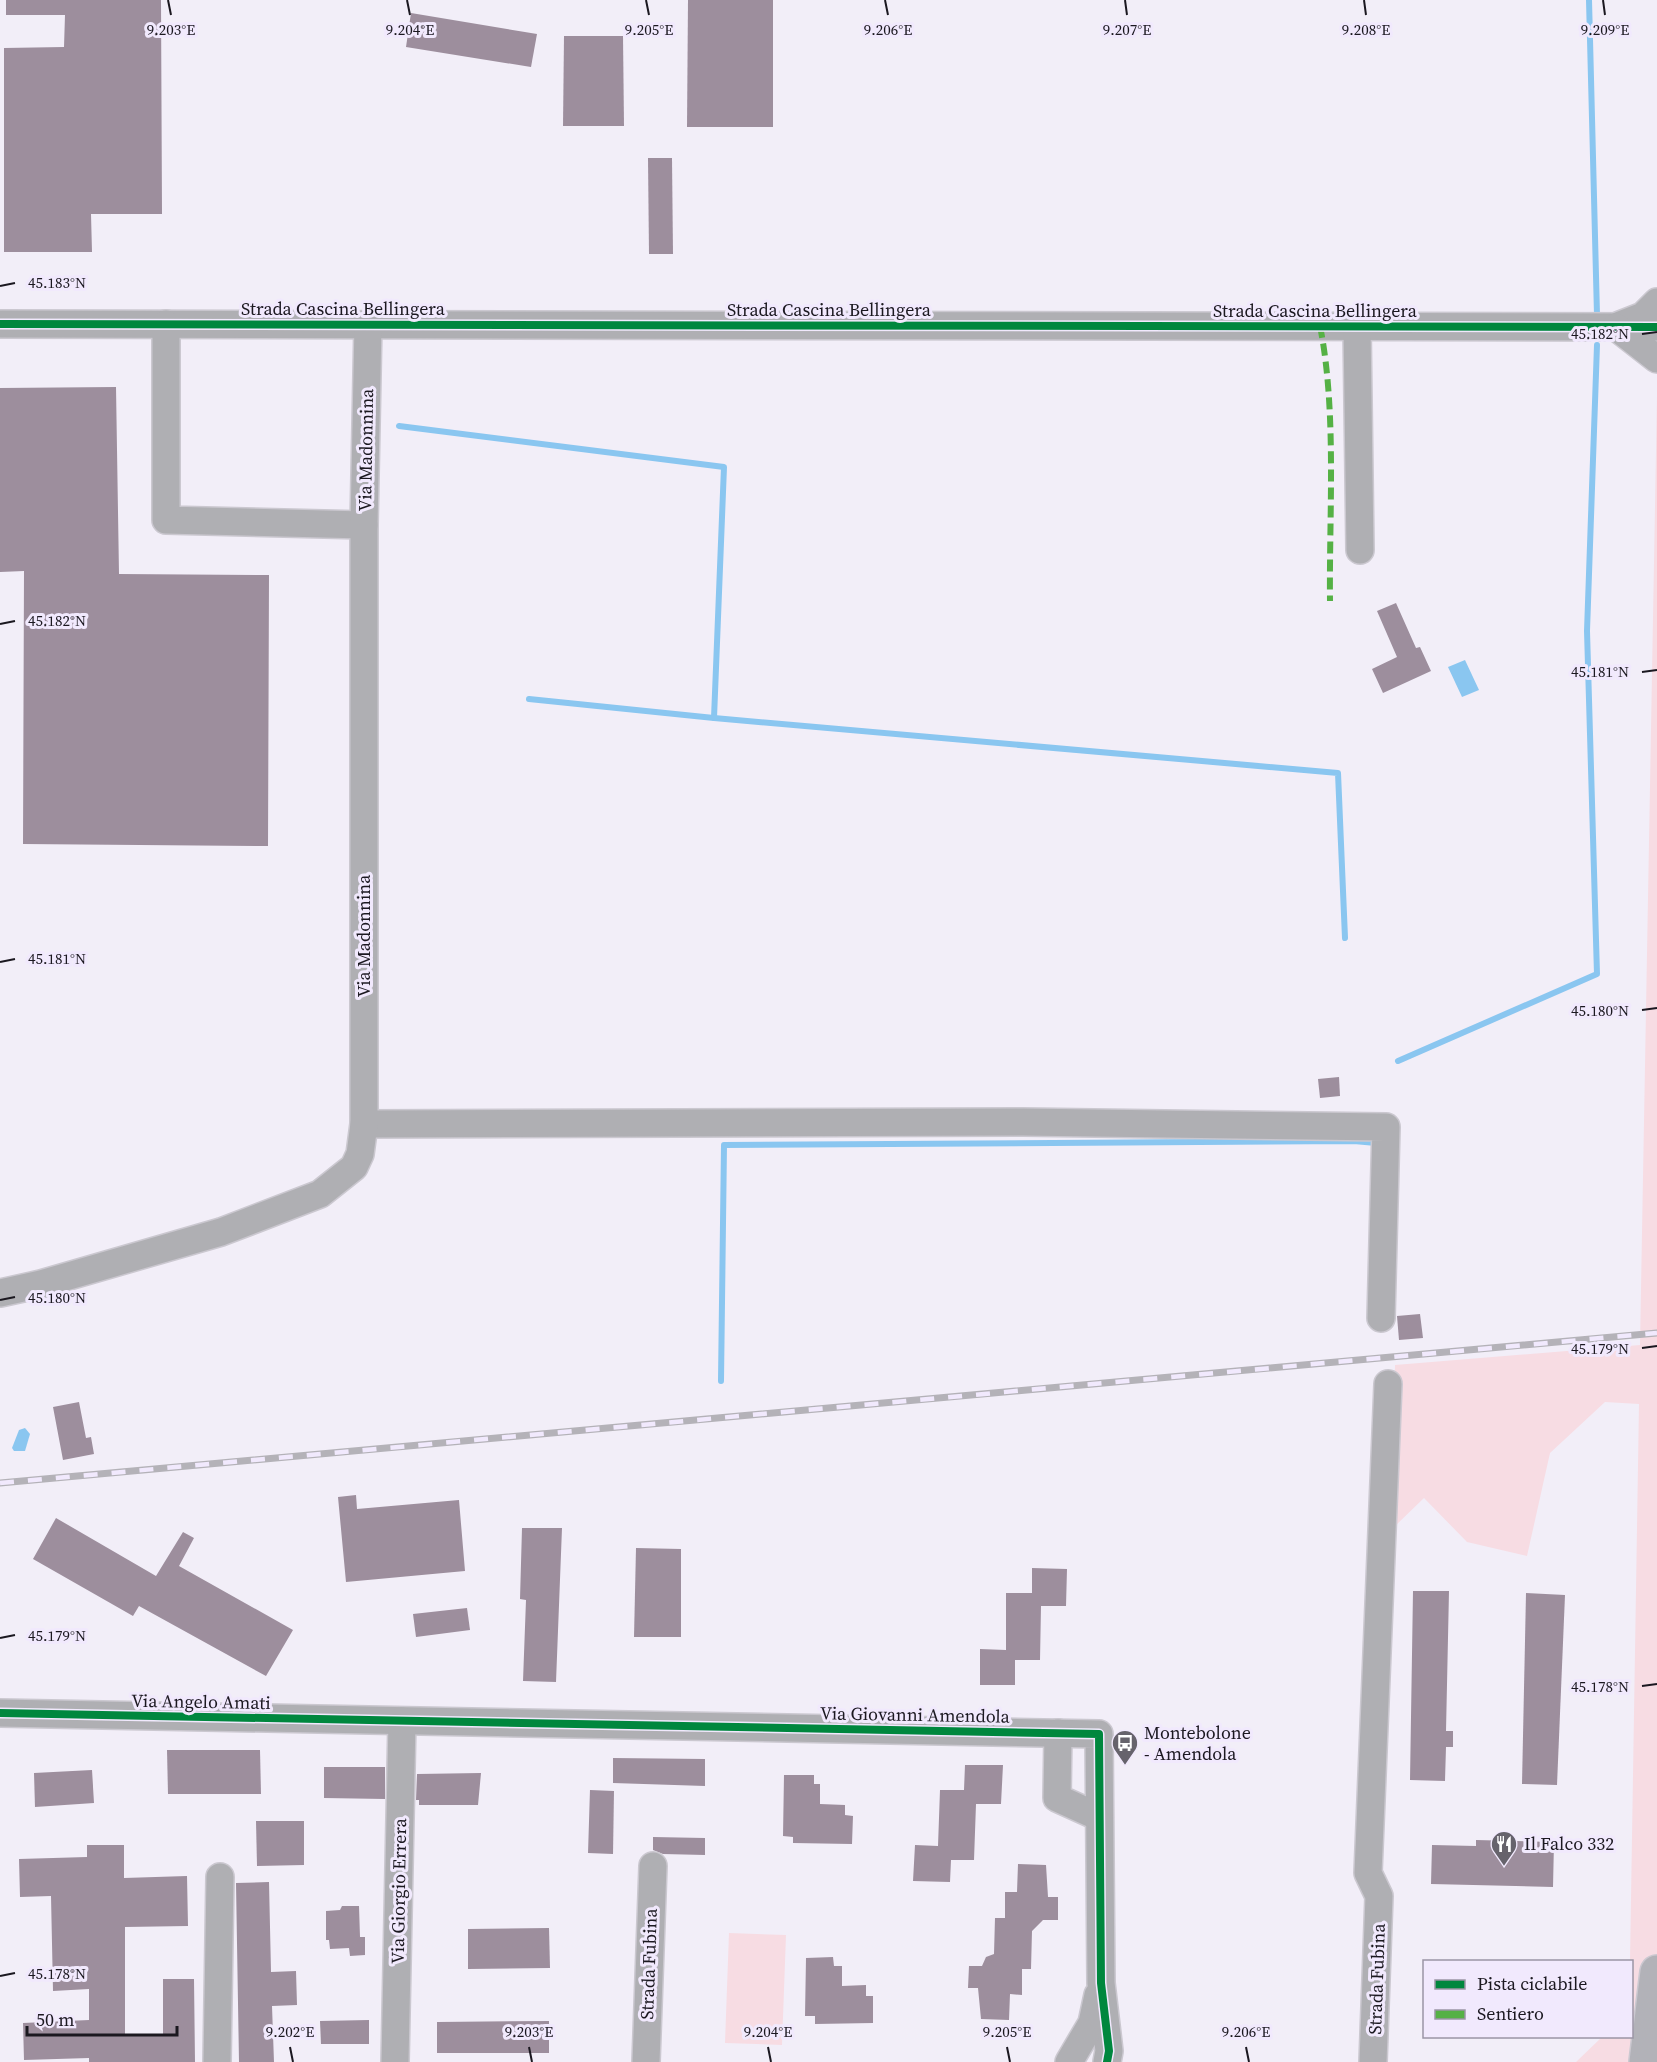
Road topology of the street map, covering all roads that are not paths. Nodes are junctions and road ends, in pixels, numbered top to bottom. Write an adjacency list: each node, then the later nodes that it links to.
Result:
1 (1657, 302): 6 (street)
2 (0, 324): 3 (street, Strada Cascina Bellingera)
3 (166, 324): 4 (street, Strada Cascina Bellingera); 9 (street)
4 (368, 324): 5 (street, Strada Cascina Bellingera); 9 (street, Via Madonnina)
5 (1357, 327): 6 (street, Strada Cascina Bellingera); 10 (street)
6 (1616, 327): 7 (street, Strada Cascina Bellingera); 8 (street)
7 (1657, 327)
8 (1657, 359)
9 (364, 525): 11 (street, Via Madonnina)
10 (1360, 550)
11 (364, 1124): 12 (street, Via Madonnina); 13 (street)
12 (0, 1293)
13 (1381, 1318)
14 (1388, 1384): 28 (street, Strada Fubina)
15 (0, 1713): 16 (street, Via Angelo Amati)
16 (402, 1721): 17 (street, Via Giovanni Amendola); 24 (street, Via Giorgio Errera)
17 (1058, 1733): 18 (street); 18 (street, Via Giovanni Amendola)
18 (1100, 1817): 22 (street, Via Giovanni Amendola)
19 (652, 1866): 25 (street, Strada Fubina)
20 (220, 1877): 23 (street)
21 (1657, 1972): 29 (main road)
22 (1101, 1983): 26 (street, Via Giovanni Amendola); 27 (street, Via Giovanni Amendola)
23 (217, 2062)
24 (395, 2062)
25 (646, 2062)
26 (1069, 2062)
27 (1107, 2062)
28 (1373, 2062)
29 (1646, 2062)

